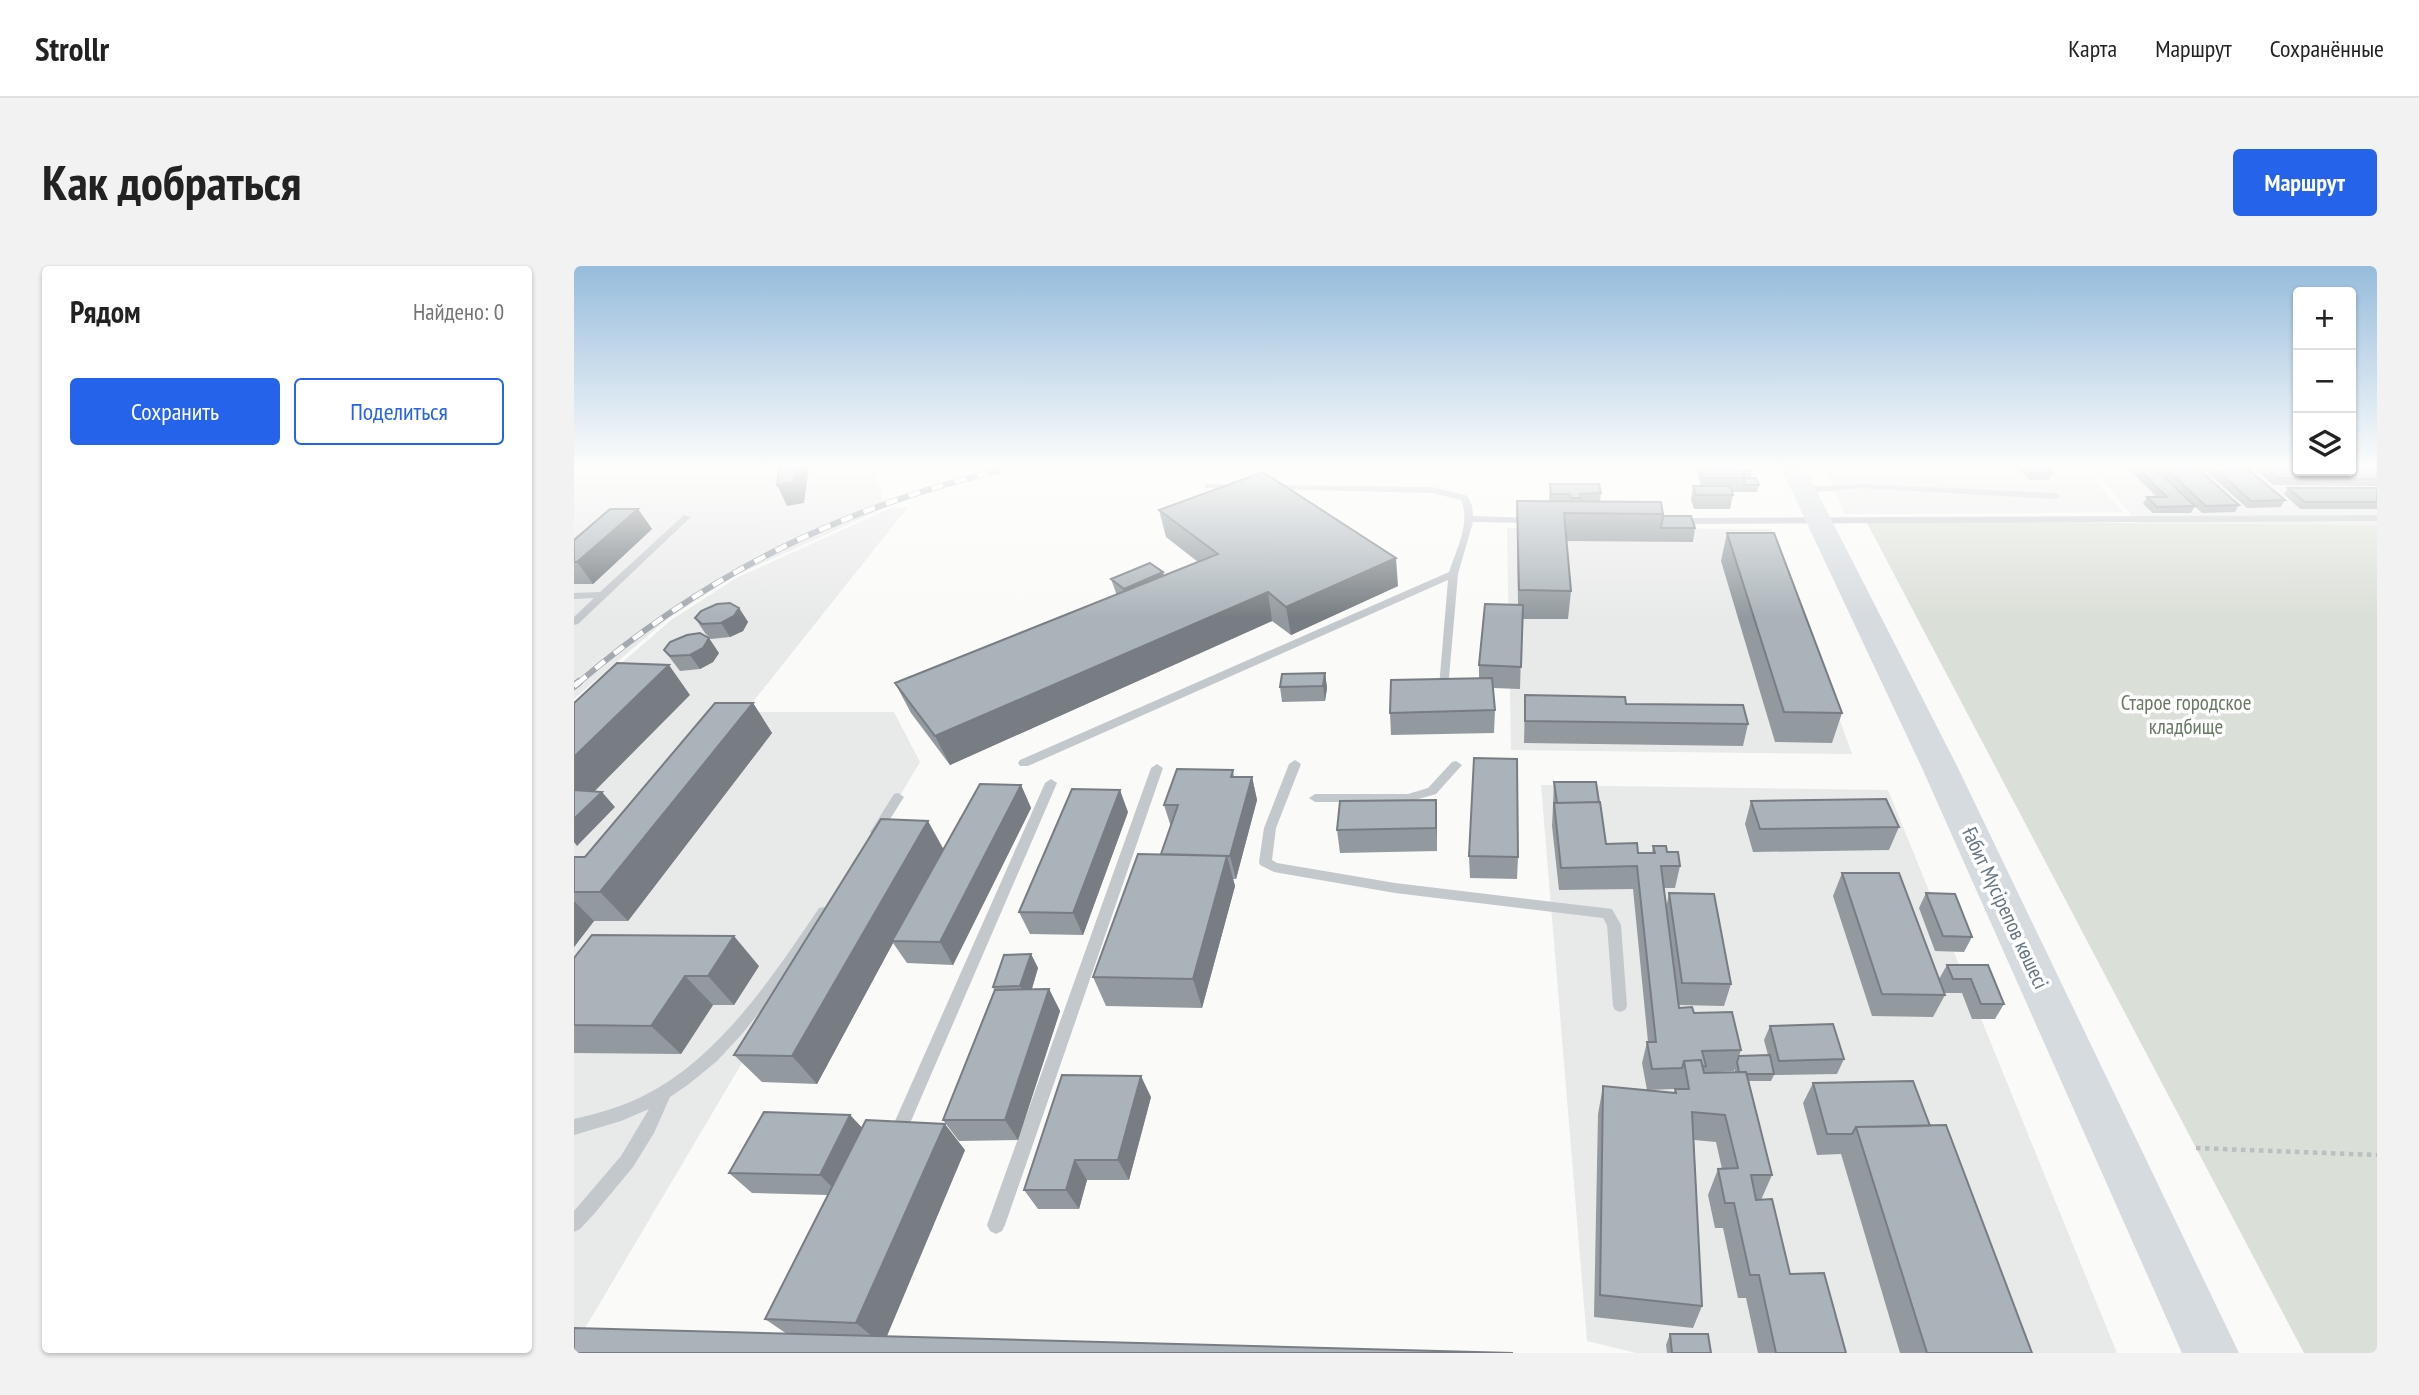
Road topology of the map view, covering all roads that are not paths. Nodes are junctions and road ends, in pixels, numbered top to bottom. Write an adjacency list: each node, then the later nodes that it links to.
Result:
1 (687, 517): 10 (lane)
2 (1692, 517): 8 (lane)
3 (1818, 517): 29 (main road, Ғабит Мүсірепов көшесі)
4 (1849, 517): 5 (lane)
5 (2377, 518)
6 (1469, 519): 7 (lane); 9 (lane)
7 (1537, 520)
8 (1672, 521)
9 (1452, 574): 13 (lane); 14 (lane)
10 (603, 595): 11 (lane); 12 (lane)
11 (574, 596)
12 (574, 622)
13 (1444, 687)
14 (1024, 763)
15 (1295, 764): 23 (lane)
16 (1456, 765): 20 (lane)
17 (1157, 768): 28 (lane)
18 (1051, 783): 25 (lane)
19 (898, 797): 21 (lane)
20 (1315, 799)
21 (867, 846)
22 (833, 899): 24 (lane)
23 (1620, 1006)
24 (664, 1091): 26 (lane); 27 (lane)
25 (903, 1121)
26 (574, 1127)
27 (574, 1223)
28 (996, 1224)
29 (2211, 1353)

